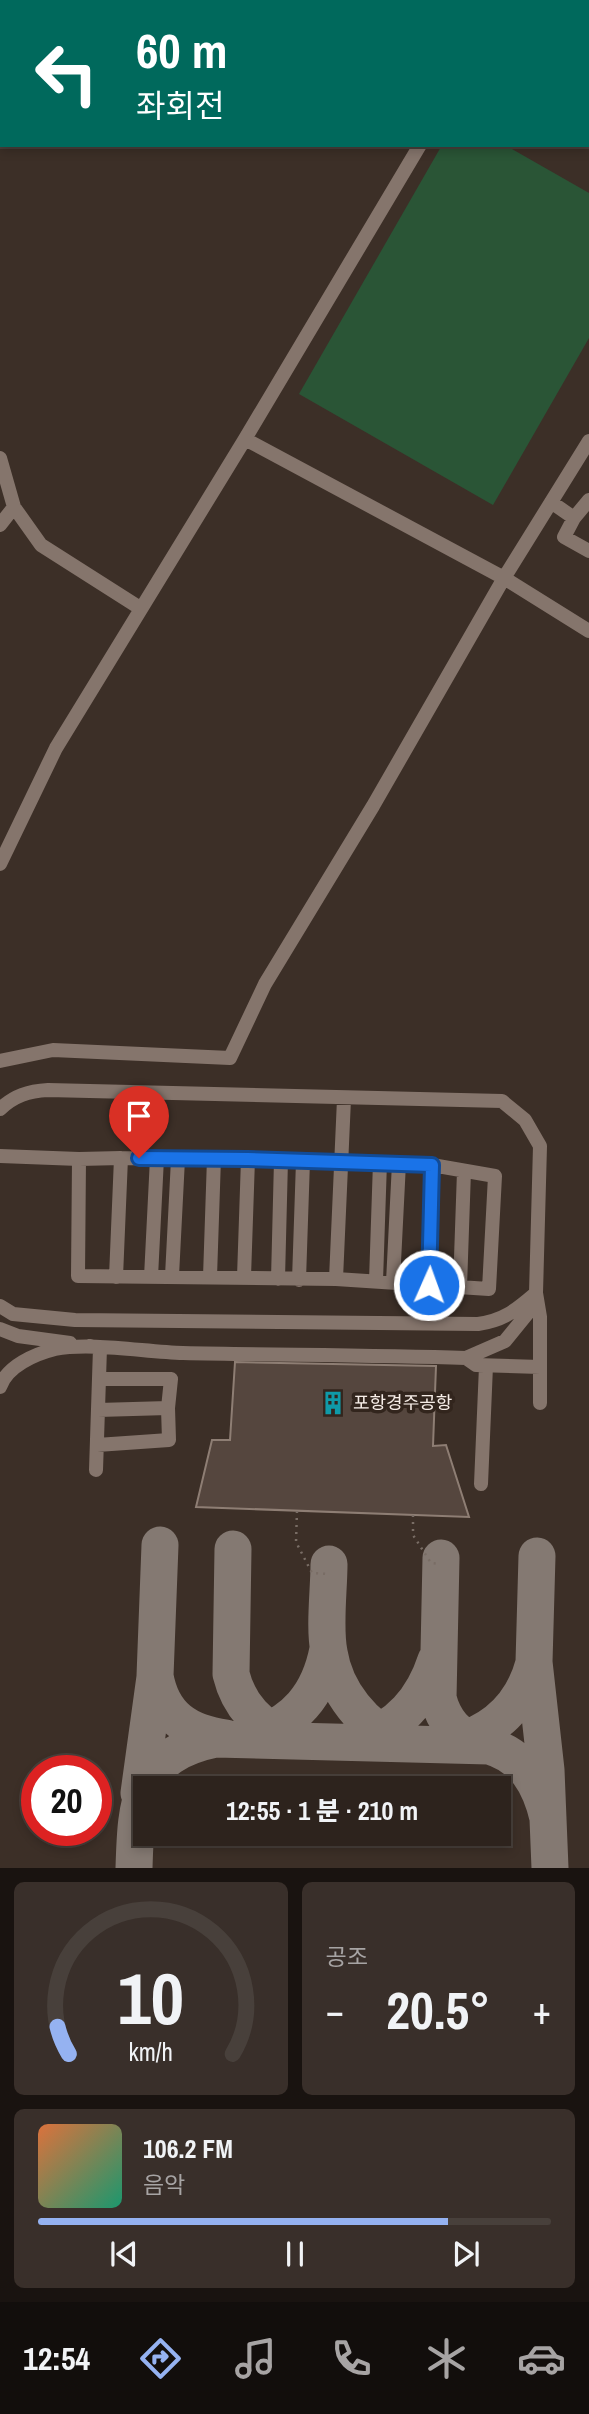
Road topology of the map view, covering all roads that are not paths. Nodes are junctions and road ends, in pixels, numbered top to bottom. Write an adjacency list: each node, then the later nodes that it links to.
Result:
1 (419, 147): 2 (street)
2 (245, 439): 11 (street); 12 (street)
3 (589, 441): 6 (street)
4 (0, 458): 7 (street)
5 (589, 500): 8 (street)
6 (551, 502): 8 (street); 11 (street)
7 (14, 508): 9 (street); 12 (street)
8 (574, 518): 10 (street)
9 (0, 525)
10 (589, 551)
11 (504, 578): 13 (street); 15 (street)
12 (140, 608): 14 (street)
13 (589, 631)
14 (0, 864)
15 (0, 1061)
16 (344, 1099): 17 (street); 27 (street); 44 (street)
17 (0, 1109)
18 (0, 1156): 22 (street)
19 (121, 1158): 20 (street); 22 (street); 33 (street)
20 (157, 1158): 23 (street); 34 (street)
21 (214, 1158): 23 (street); 24 (street); 35 (street)
22 (79, 1159): 33 (street)
23 (178, 1159): 32 (street)
24 (248, 1159): 25 (street); 36 (street)
25 (281, 1160): 26 (street); 37 (street)
26 (303, 1161): 27 (street); 39 (street)
27 (340, 1161): 28 (street); 38 (street)
28 (380, 1162): 29 (street); 40 (street)
29 (399, 1163): 30 (street); 41 (street)
30 (432, 1165): 31 (street); 42 (street)
31 (464, 1171): 43 (street); 43 (street)
32 (172, 1276): 34 (street); 35 (street)
33 (116, 1277): 34 (street)
34 (151, 1277)
35 (210, 1277): 36 (street)
36 (244, 1278): 37 (street)
37 (278, 1279): 39 (street)
38 (336, 1279): 39 (street); 40 (street)
39 (299, 1280)
40 (376, 1281): 41 (street)
41 (393, 1282): 42 (street)
42 (429, 1285): 43 (street)
43 (460, 1287)
44 (536, 1293): 45 (street); 48 (street); 50 (street)
45 (0, 1306)
46 (0, 1329): 47 (street)
47 (100, 1348): 48 (street); 51 (street); 52 (street)
48 (466, 1359): 49 (street)
49 (486, 1366): 50 (street); 58 (street)
50 (540, 1367): 53 (street)
51 (99, 1379): 54 (street); 55 (street)
52 (0, 1387)
53 (540, 1403)
54 (168, 1408): 55 (street); 56 (street)
55 (98, 1410): 56 (street)
56 (97, 1445): 57 (street)
57 (96, 1470)
58 (481, 1484)

